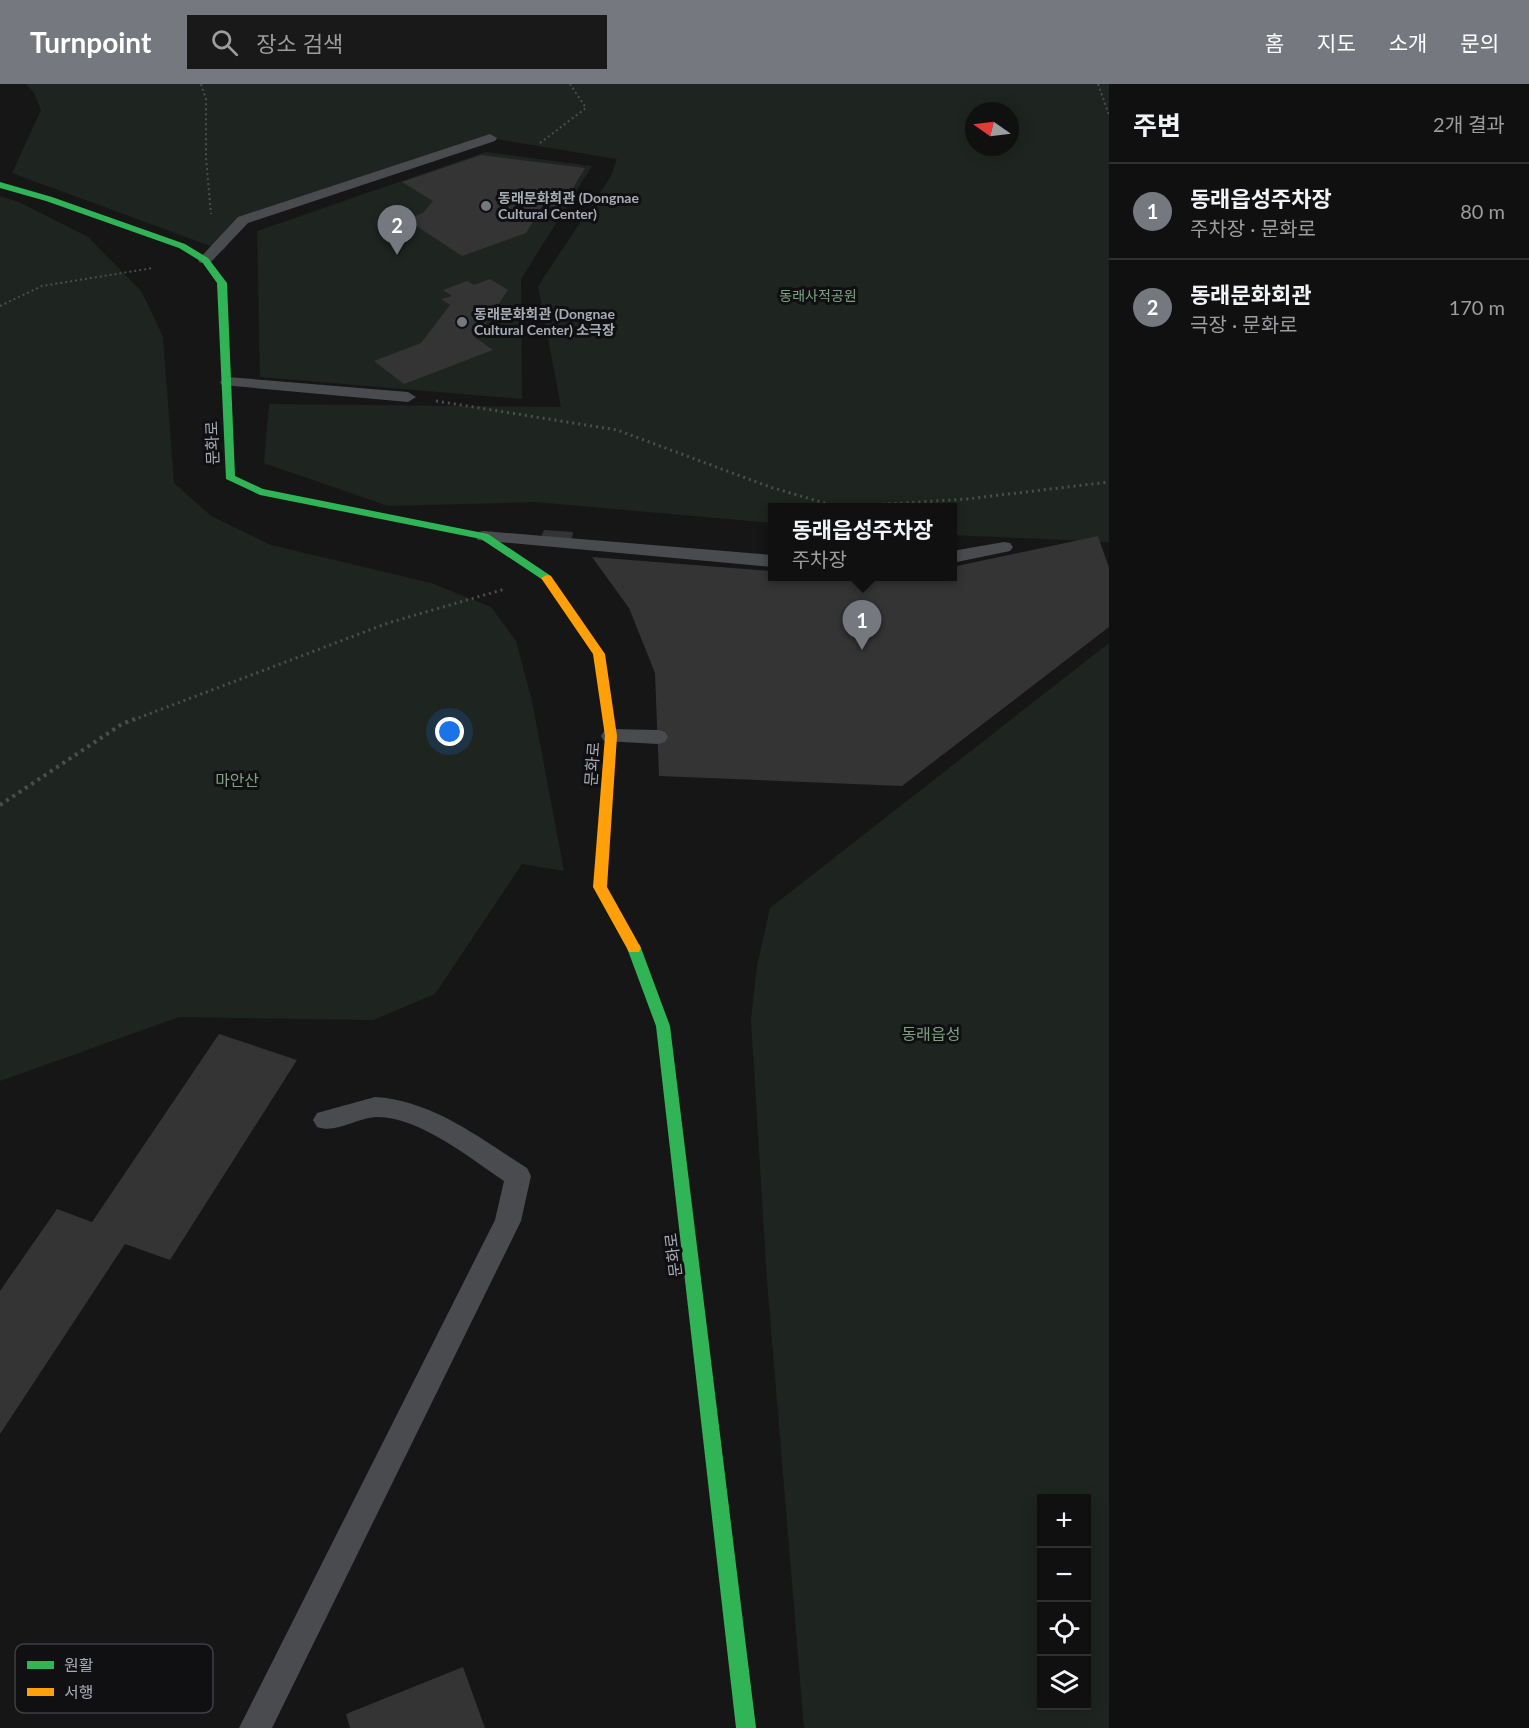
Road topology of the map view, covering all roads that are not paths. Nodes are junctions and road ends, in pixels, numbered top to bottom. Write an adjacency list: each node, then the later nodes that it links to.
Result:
1 (490, 138): 3 (lane)
2 (0, 185): 3 (street, 문화로)
3 (205, 260): 4 (street, 문화로)
4 (228, 382): 5 (lane); 6 (street, 문화로)
5 (408, 397)
6 (484, 536): 9 (lane); 10 (street, 문화로)
7 (1004, 547): 8 (lane)
8 (957, 556)
9 (768, 561)
10 (611, 736): 11 (lane); 14 (street, 문화로)
11 (658, 737)
12 (326, 1120): 13 (lane)
13 (255, 1728)
14 (746, 1728)

